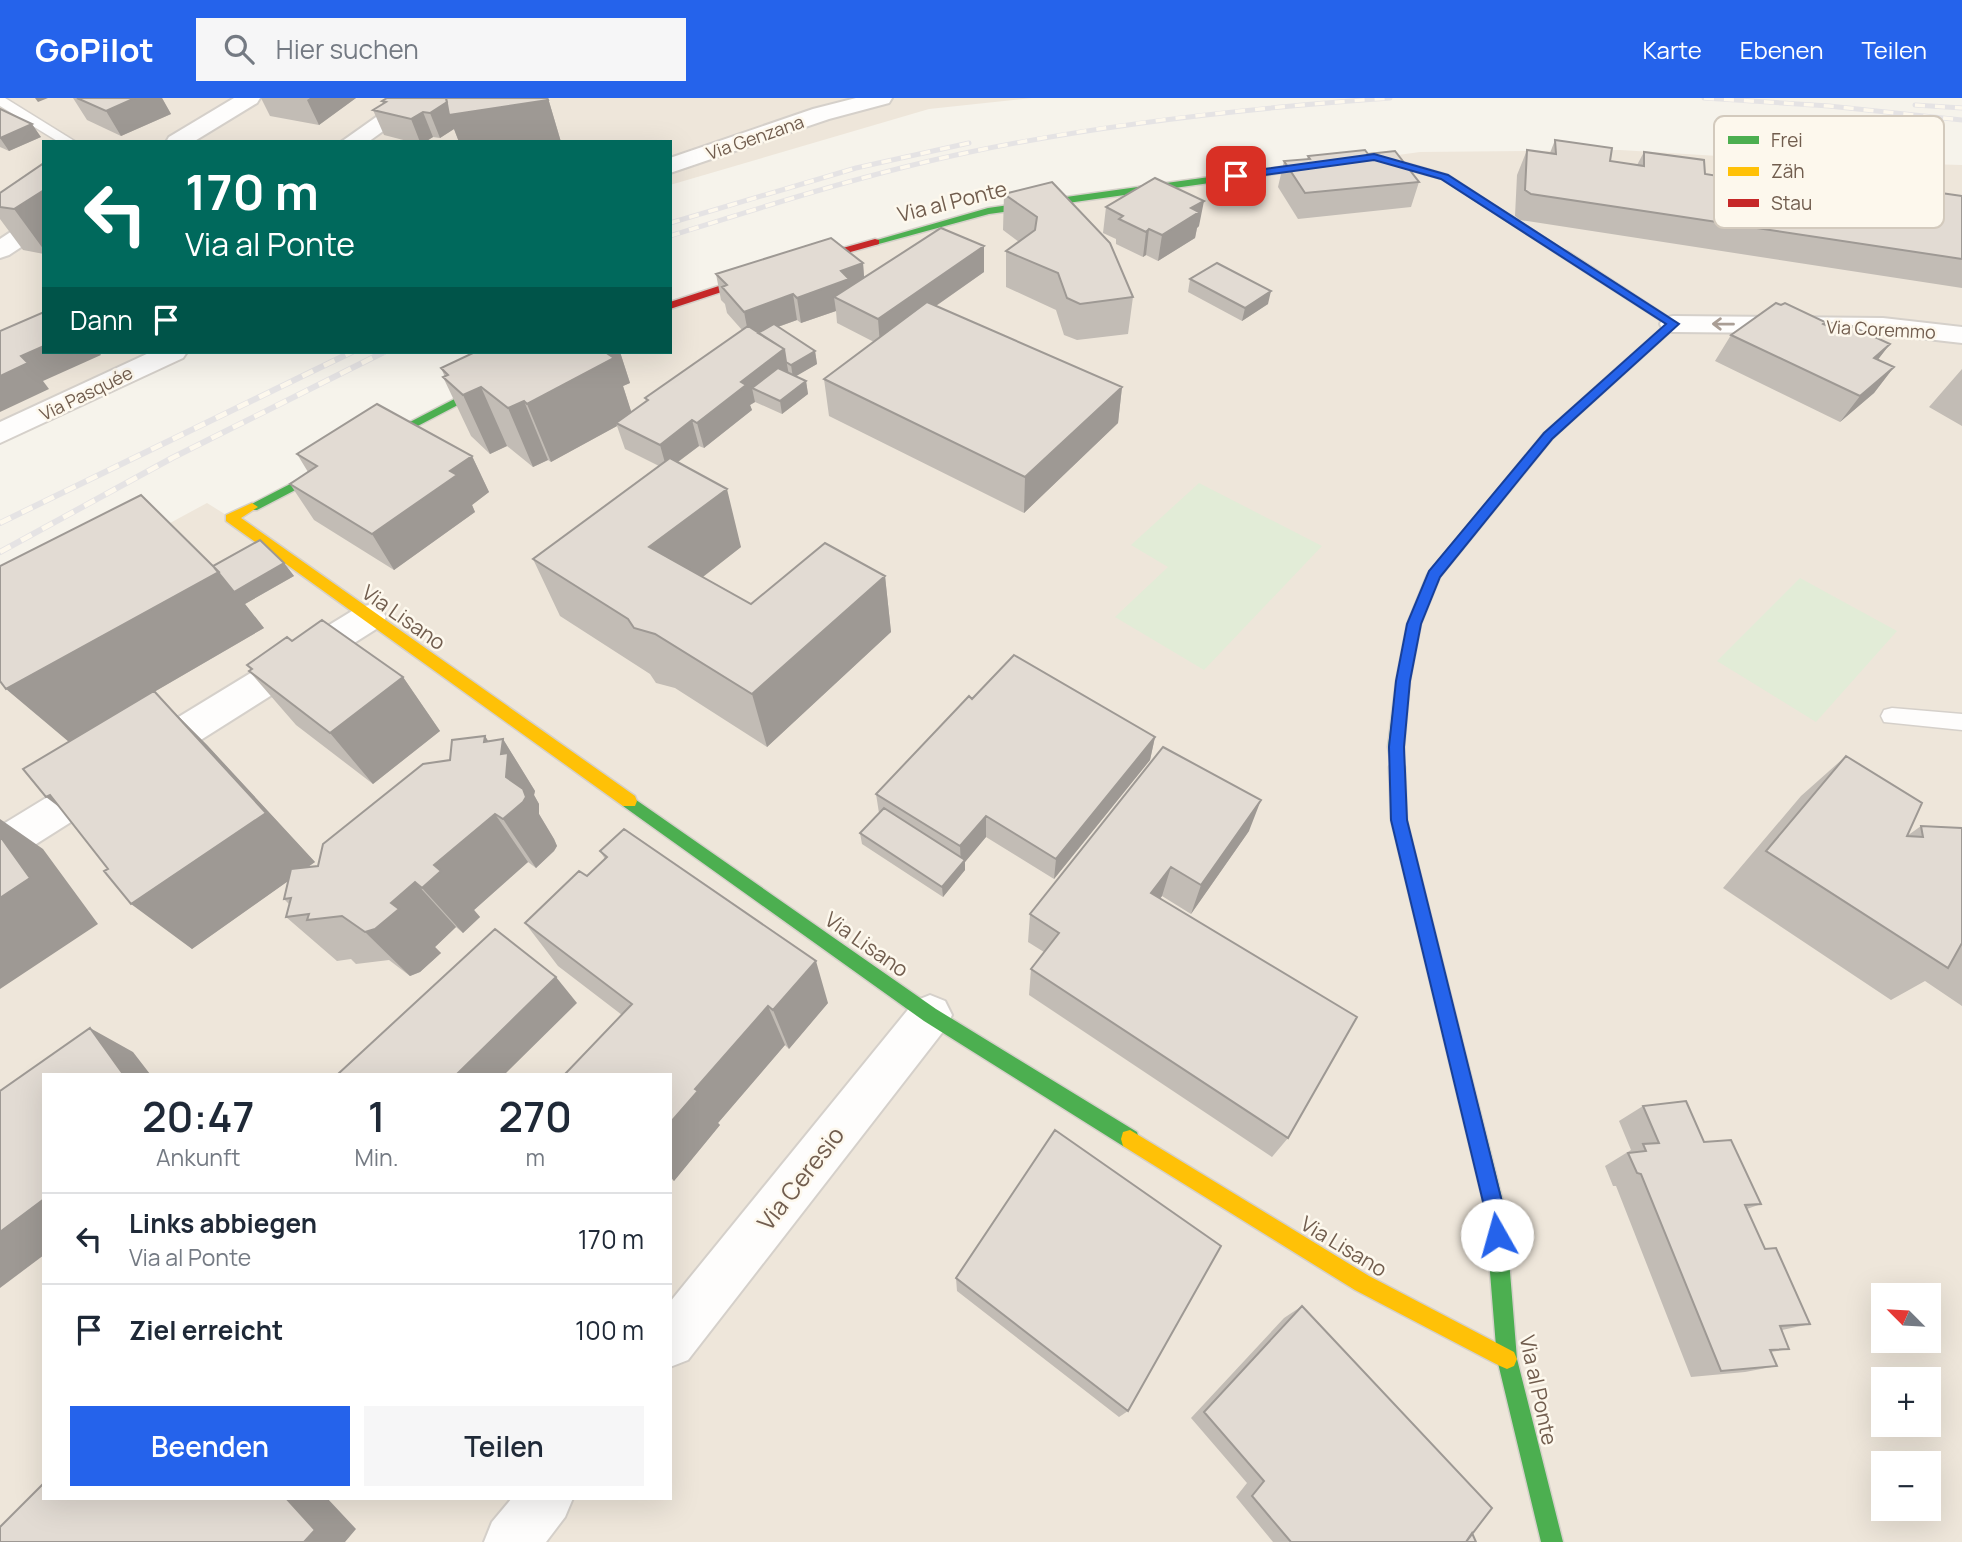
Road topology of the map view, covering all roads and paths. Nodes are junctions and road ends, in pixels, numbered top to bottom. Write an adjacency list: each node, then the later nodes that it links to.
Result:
1 (248, 98): 6 (street)
2 (418, 98): 7 (street)
3 (881, 98): 8 (street, Via Genzana)
4 (0, 101): 5 (lane)
5 (66, 140)
6 (180, 140)
7 (355, 140)
8 (672, 165)
9 (42, 221): 10 (street)
10 (0, 250)
11 (672, 305): 12 (street, Via al Ponte)
12 (1673, 324): 13 (street, Via Coremmo, one-way to 12); 23 (street, Via al Ponte)
13 (1962, 335)
14 (169, 354): 16 (street, Via Pasquée)
15 (549, 354): 17 (street, Via Lisano)
16 (0, 434)
17 (369, 617): 20 (street); 21 (street, Via Lisano)
18 (1892, 716): 19 (lane)
19 (1962, 722)
20 (0, 846)
21 (930, 1014): 22 (street, Via Ceresio); 23 (street, Via Lisano)
22 (672, 1339)
23 (1507, 1359): 26 (street, Via al Ponte)
24 (544, 1500): 25 (street)
25 (512, 1542)
26 (1552, 1542)

